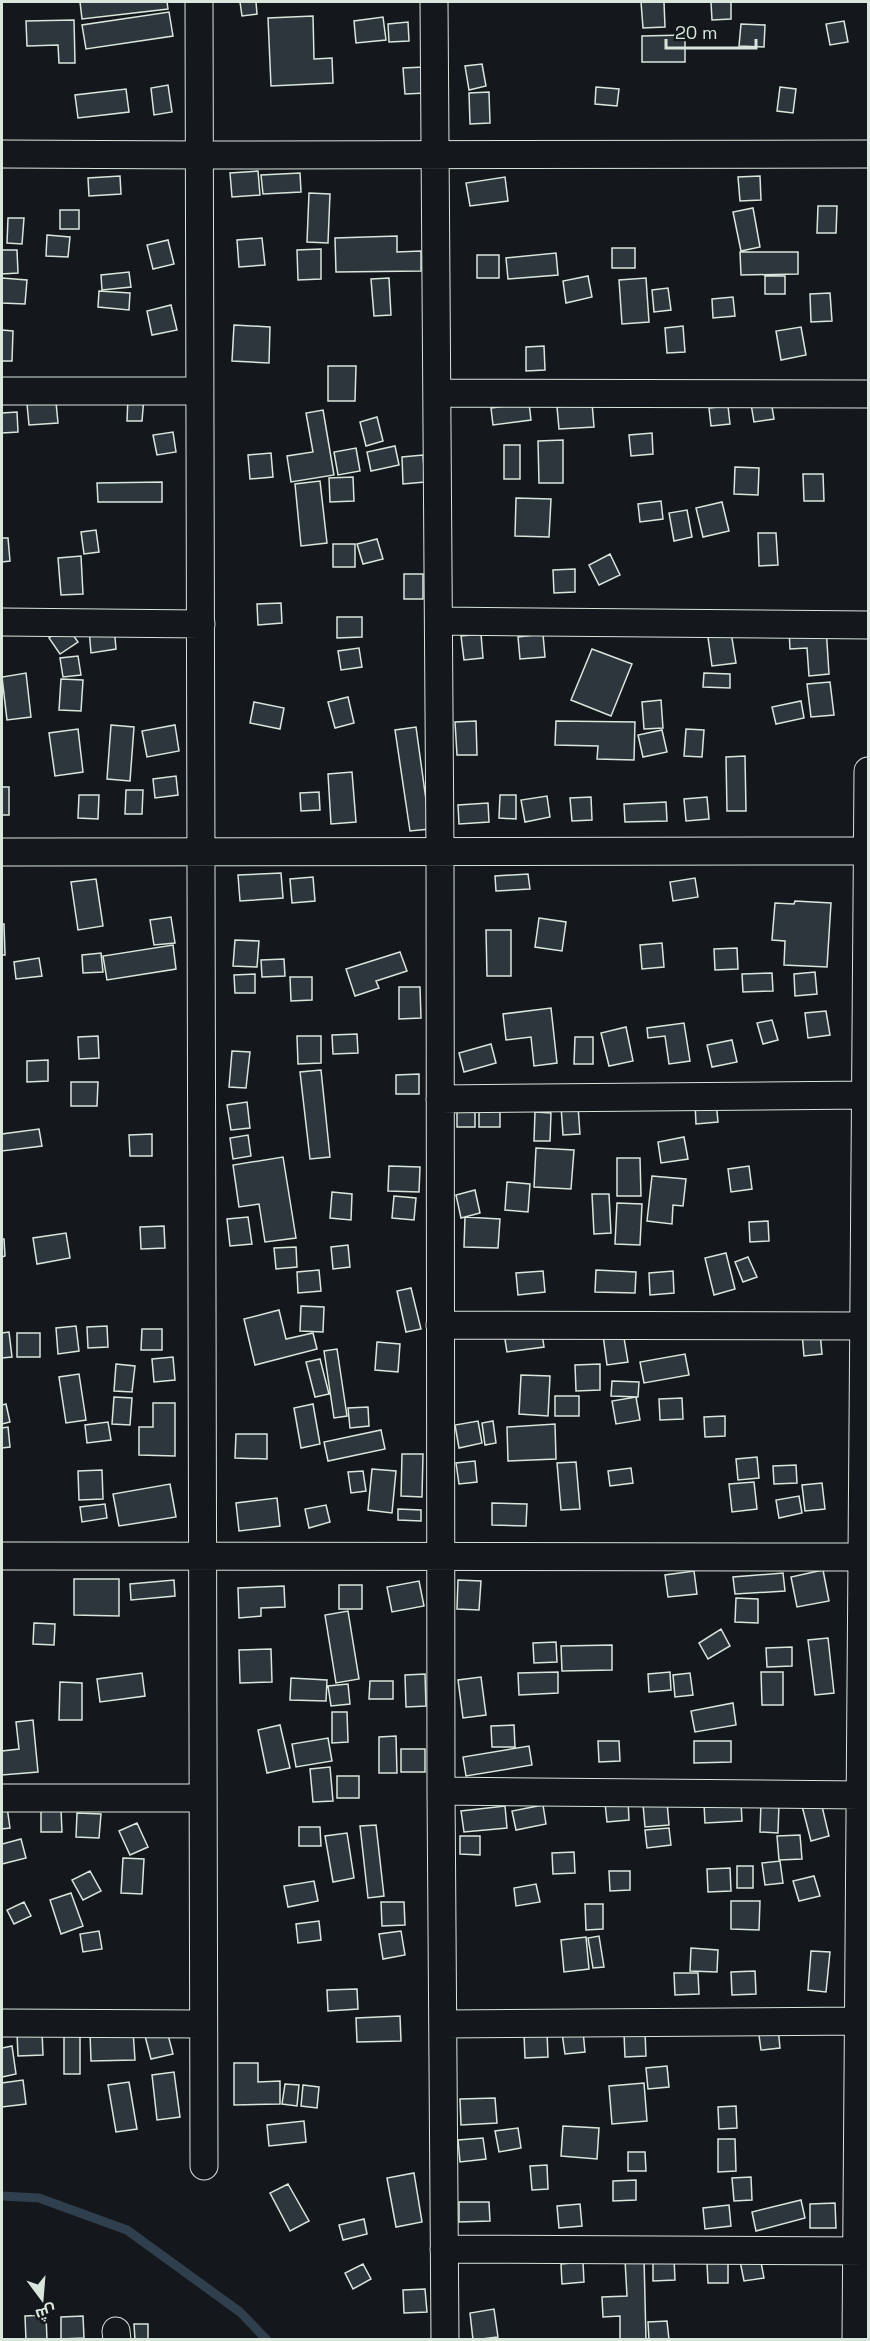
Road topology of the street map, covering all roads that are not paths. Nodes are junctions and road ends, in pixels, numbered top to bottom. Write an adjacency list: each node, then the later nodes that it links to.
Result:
1 (200, 2): 5 (street)
2 (434, 2): 6 (street)
3 (2, 154): 5 (street)
4 (868, 154): 6 (street)
5 (200, 155): 6 (street); 7 (street)
6 (435, 155): 9 (street)
7 (200, 390): 8 (street); 13 (street)
8 (2, 391)
9 (437, 393): 10 (street); 11 (street)
10 (868, 394)
11 (439, 621): 14 (street); 19 (street)
12 (2, 622): 13 (street)
13 (201, 624): 18 (street)
14 (868, 625)
15 (868, 771): 16 (street)
16 (868, 851): 19 (street); 20 (street)
17 (2, 852): 18 (street)
18 (201, 852): 19 (street); 25 (street)
19 (440, 852): 21 (street)
20 (866, 1095): 21 (street); 23 (street)
21 (440, 1099): 22 (street)
22 (440, 1325): 23 (street); 26 (street)
23 (864, 1326): 27 (street)
24 (2, 1556): 25 (street)
25 (202, 1556): 26 (street); 31 (street)
26 (440, 1556): 27 (street); 28 (street)
27 (865, 1557): 29 (street)
28 (441, 1791): 29 (street); 35 (street)
29 (860, 1795): 32 (street)
30 (2, 1798): 31 (street)
31 (203, 1798): 34 (street)
32 (858, 2021): 35 (street); 38 (street)
33 (2, 2023): 34 (street)
34 (203, 2024): 36 (street)
35 (444, 2024): 37 (street)
36 (204, 2166)
37 (444, 2249): 38 (street); 39 (street)
38 (862, 2251): 40 (street)
39 (446, 2340)
40 (856, 2340)

